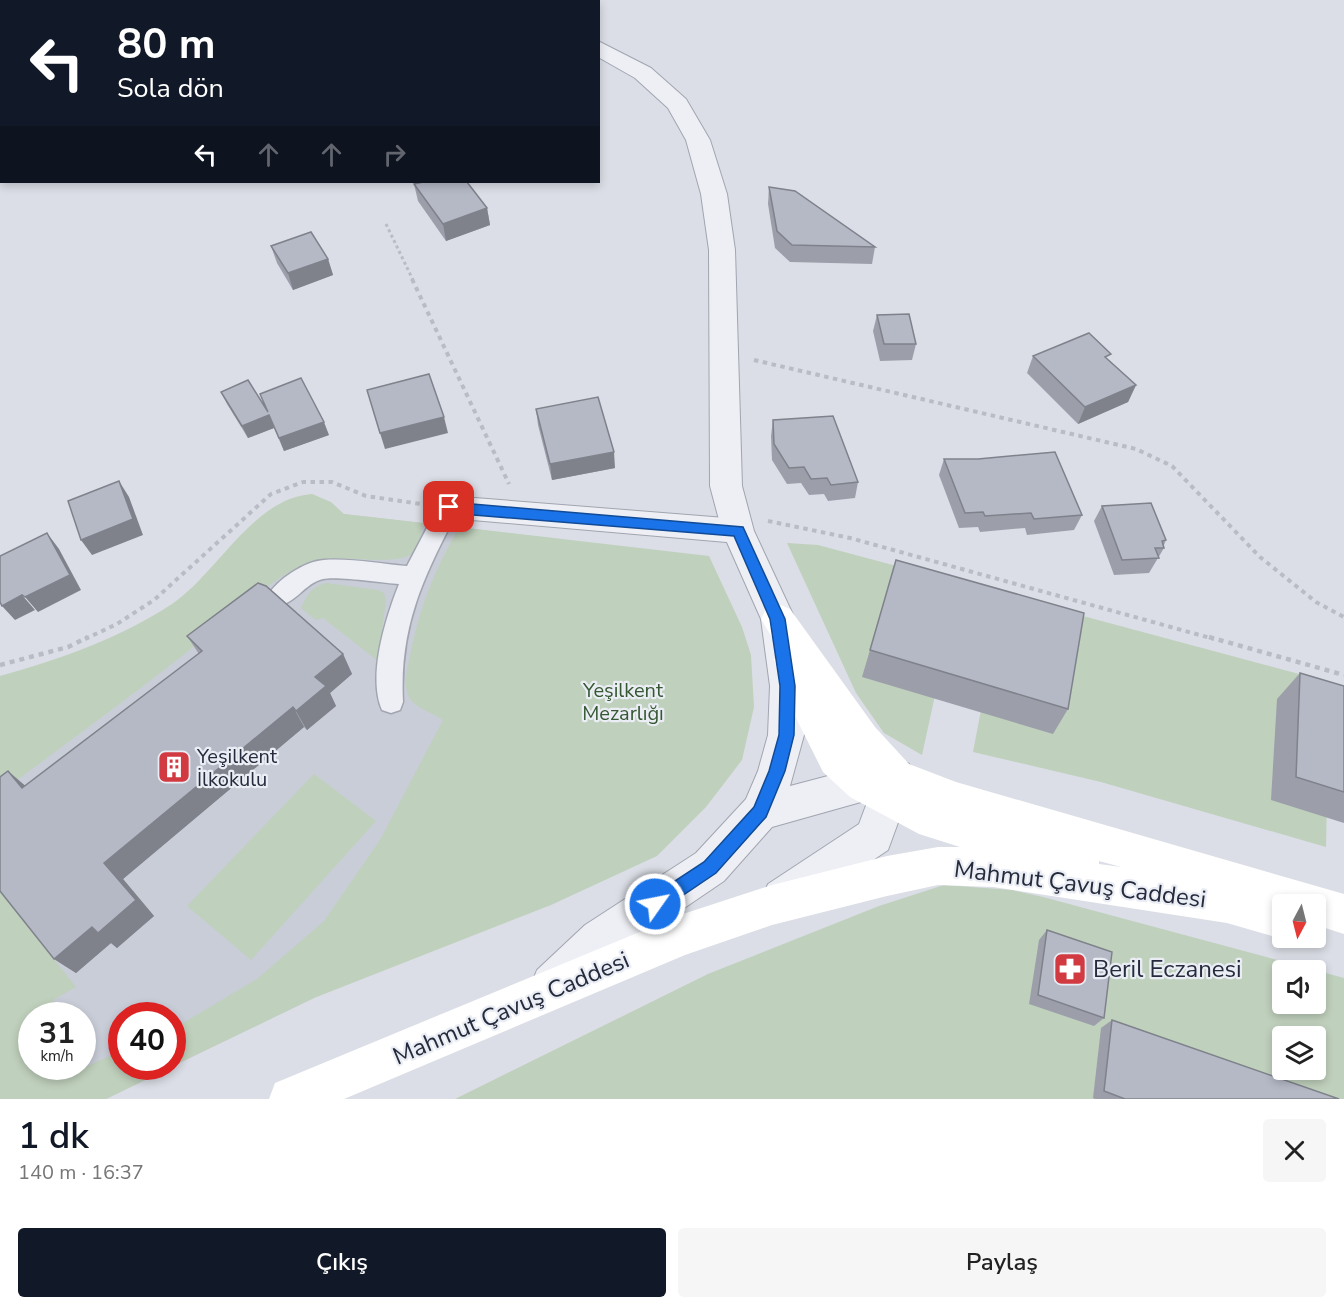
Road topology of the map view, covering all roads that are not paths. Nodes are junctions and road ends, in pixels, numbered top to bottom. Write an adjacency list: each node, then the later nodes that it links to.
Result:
1 (600, 49): 3 (street)
2 (449, 507): 3 (street); 4 (street)
3 (736, 522): 6 (street)
4 (412, 576): 5 (street); 7 (street)
5 (279, 597)
6 (777, 619): 8 (main road, Mahmut Çavuş Caddesi); 9 (street)
7 (391, 702)
8 (882, 786): 9 (street); 10 (main road); 11 (main road, Mahmut Çavuş Caddesi); 12 (street)
9 (760, 812): 18 (street)
10 (1276, 894)
11 (1227, 903): 12 (main road, Mahmut Çavuş Caddesi); 15 (main road, Mahmut Çavuş Caddesi)
12 (772, 905): 18 (main road, Mahmut Çavuş Caddesi)
13 (1326, 909): 14 (main road)
14 (1344, 914)
15 (1272, 916)
16 (1326, 931): 17 (main road)
17 (1344, 937)
18 (540, 997): 19 (main road, Mahmut Çavuş Caddesi)
19 (291, 1099)

